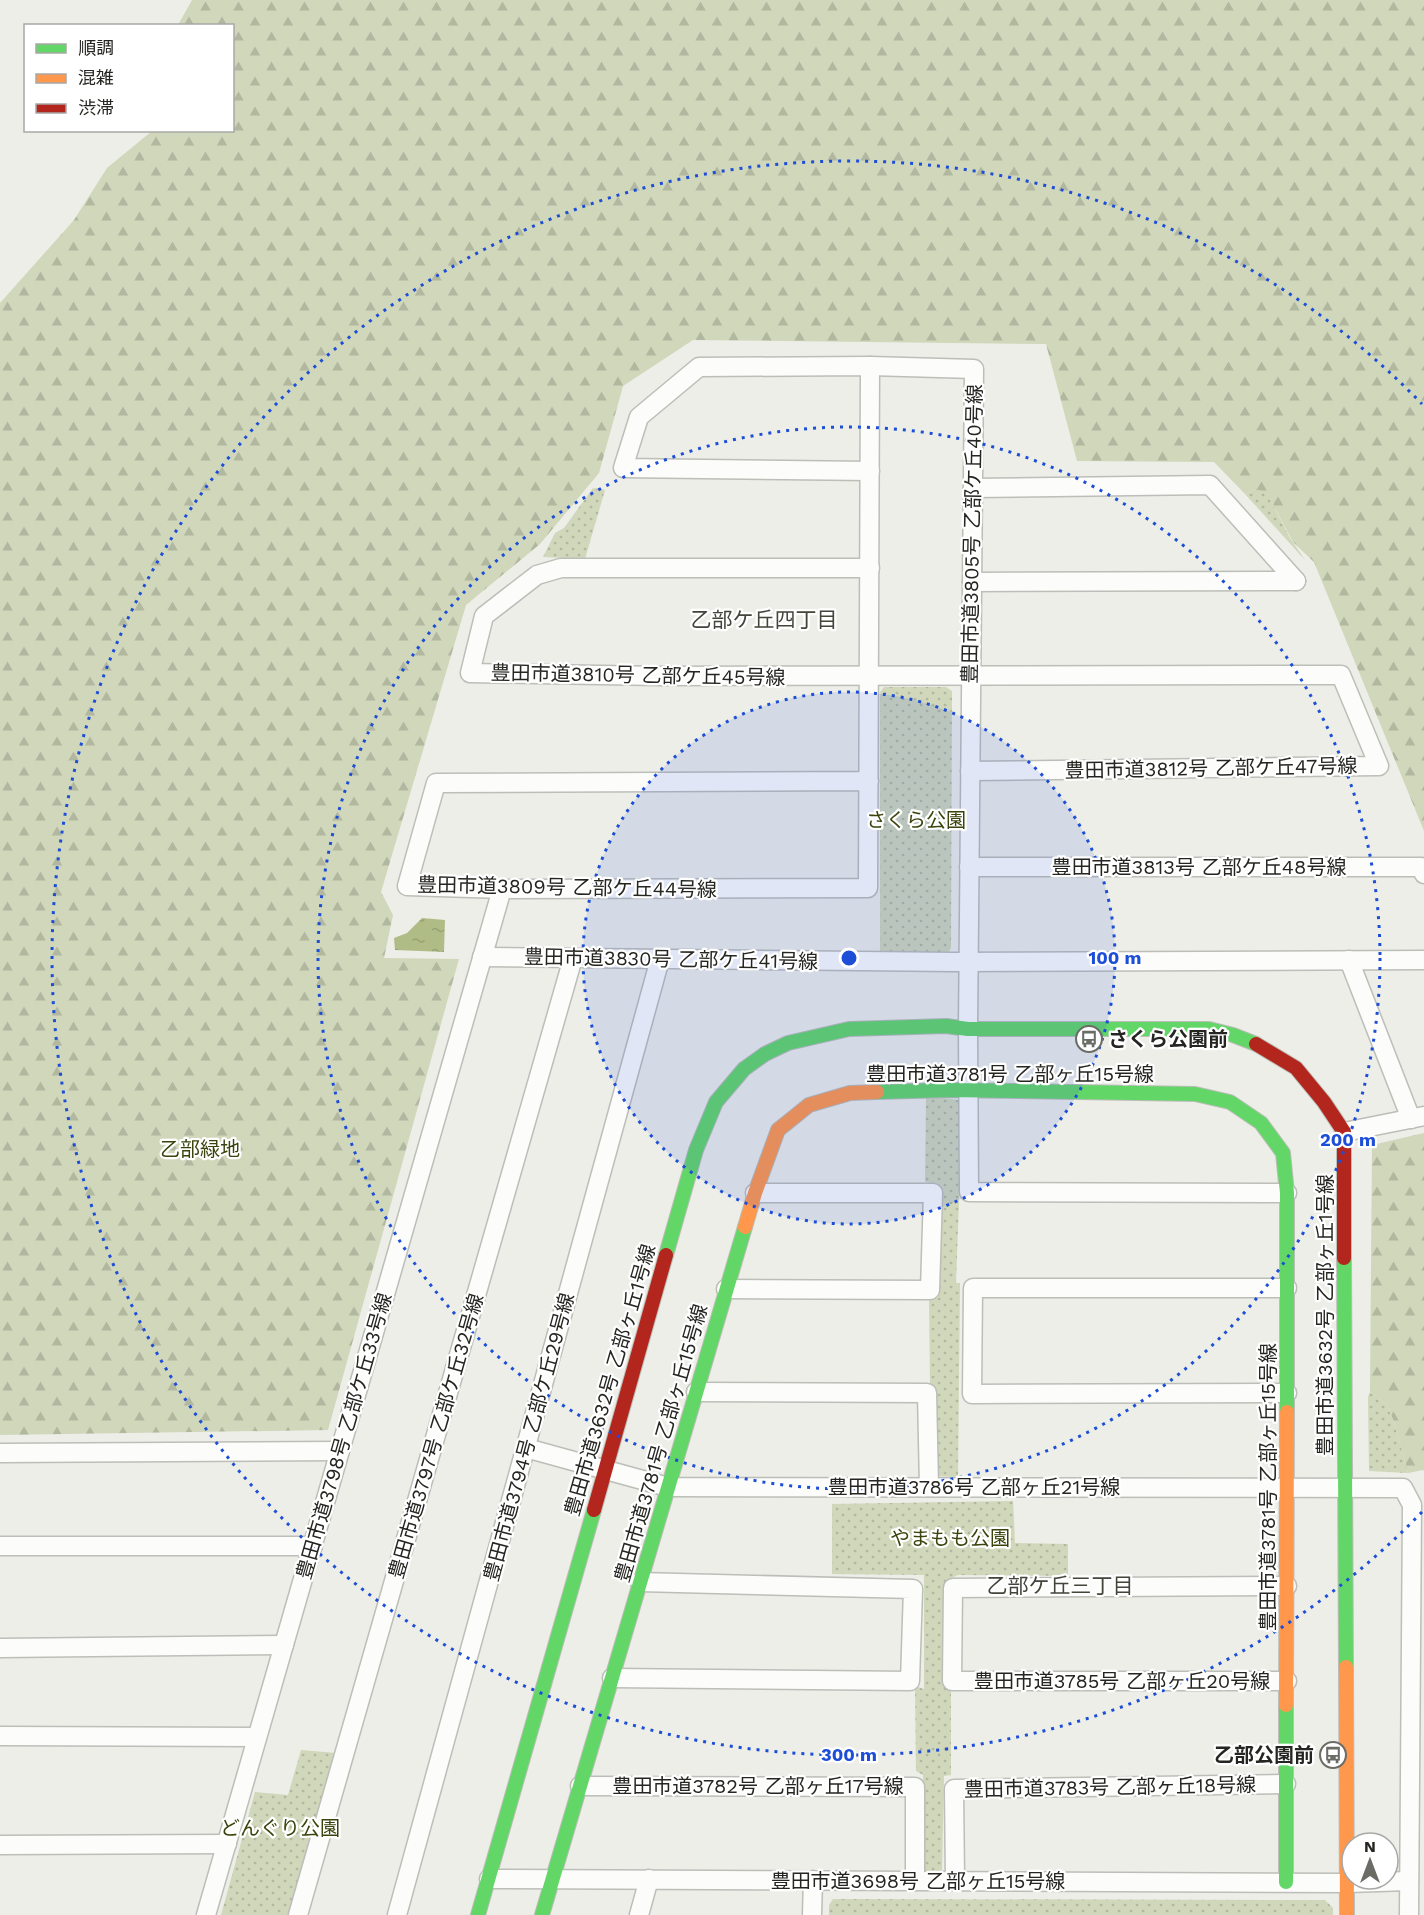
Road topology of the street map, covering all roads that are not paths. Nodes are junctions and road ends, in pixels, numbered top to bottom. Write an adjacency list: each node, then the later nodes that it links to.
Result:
1 (870, 366): 2 (street); 2 (street, 豊田市道3805号 乙部ケ丘40号線); 3 (street, 豊田市道3805号 乙部ケ丘40号線)
2 (870, 471): 4 (street)
3 (973, 488): 5 (street, 豊田市道3805号 乙部ケ丘40号線); 5 (street)
4 (870, 568): 6 (street); 6 (street, 豊田市道3810号 乙部ケ丘45号線)
5 (972, 582): 7 (street, 豊田市道3805号 乙部ケ丘40号線)
6 (869, 676): 7 (street); 9 (street)
7 (971, 676): 8 (street, 豊田市道3805号 乙部ケ丘40号線); 8 (street, 豊田市道3812号 乙部ケ丘47号線)
8 (970, 771): 10 (street, 豊田市道3805号 乙部ケ丘40号線)
9 (869, 781): 12 (street, 豊田市道3809号 乙部ケ丘44号線); 12 (street, 豊田市道3809号 乙部ケ丘44号線)
10 (969, 867): 11 (street, 豊田市道3813号 乙部ケ丘48号線); 18 (street, 豊田市道3805号 乙部ケ丘40号線)
11 (1424, 874)
12 (502, 889): 13 (street, 豊田市道3798号 乙部ケ丘33号線)
13 (482, 957): 14 (street, 豊田市道3830号 乙部ケ丘41号線); 30 (street, 豊田市道3798号 乙部ケ丘33号線)
14 (573, 958): 15 (street, 豊田市道3830号 乙部ケ丘41号線); 64 (street, 豊田市道3797号 乙部ケ丘32号線)
15 (660, 958): 18 (street, 豊田市道3830号 乙部ケ丘41号線); 29 (street, 豊田市道3794号 乙部ケ丘29号線)
16 (1349, 960): 17 (street, 豊田市道3830号 乙部ケ丘41号線); 18 (street, 豊田市道3830号 乙部ケ丘41号線); 21 (street)
17 (1424, 960)
18 (969, 962): 19 (street, 豊田市道3805号 乙部ケ丘40号線)
19 (968, 1029): 20 (street, 豊田市道3805号 乙部ケ丘40号線); 22 (street); 32 (street, 豊田市道3632号 乙部ヶ丘1号線)
20 (968, 1091): 23 (street, 豊田市道3781号 乙部ヶ丘15号線); 24 (street, 豊田市道3781号 乙部ヶ丘15号線); 24 (street, 豊田市道3805号 乙部ケ丘40号線)
21 (1418, 1118): 22 (street)
22 (1344, 1132): 36 (street, 豊田市道3632号 乙部ヶ丘1号線)
23 (754, 1193): 26 (street, 豊田市道3781号 乙部ヶ丘15号線); 26 (street)
24 (1287, 1193): 25 (street, 豊田市道3781号 乙部ヶ丘15号線)
25 (1287, 1288): 28 (street, 豊田市道3781号 乙部ヶ丘15号線); 28 (street)
26 (726, 1289): 27 (street, 豊田市道3781号 乙部ヶ丘15号線)
27 (696, 1392): 33 (street, 豊田市道3781号 乙部ヶ丘15号線); 34 (street)
28 (1287, 1393): 35 (street, 豊田市道3781号 乙部ヶ丘15号線)
29 (526, 1448): 32 (street, 豊田市道3786号 乙部ヶ丘21号線); 65 (street, 豊田市道3794号 乙部ケ丘29号線)
30 (340, 1451): 31 (street); 38 (street, 豊田市道3798号 乙部ケ丘33号線)
31 (0, 1453)
32 (605, 1470): 33 (street, 豊田市道3786号 乙部ヶ丘21号線); 52 (street, 豊田市道3632号 乙部ヶ丘1号線)
33 (668, 1487): 34 (street, 豊田市道3786号 乙部ヶ丘21号線); 39 (street, 豊田市道3781号 乙部ヶ丘15号線)
34 (928, 1487): 35 (street, 豊田市道3786号 乙部ヶ丘21号線)
35 (1287, 1488): 36 (street, 豊田市道3786号 乙部ヶ丘21号線); 40 (street, 豊田市道3781号 乙部ヶ丘15号線)
36 (1346, 1488): 49 (street, 豊田市道3632号 乙部ヶ丘1号線); 59 (street, 豊田市道3786号 乙部ヶ丘21号線)
37 (0, 1546): 38 (street)
38 (313, 1546): 41 (street, 豊田市道3798号 乙部ケ丘33号線)
39 (640, 1582): 43 (street, 豊田市道3781号 乙部ヶ丘15号線); 43 (street)
40 (1287, 1586): 44 (street, 豊田市道3781号 乙部ヶ丘15号線); 44 (street, 豊田市道3785号 乙部ヶ丘20号線)
41 (284, 1645): 42 (street); 46 (street, 豊田市道3798号 乙部ケ丘33号線)
42 (0, 1648)
43 (612, 1678): 48 (street, 豊田市道3781号 乙部ヶ丘15号線)
44 (1287, 1681): 47 (street, 豊田市道3781号 乙部ヶ丘15号線)
45 (0, 1736): 46 (street)
46 (257, 1737): 50 (street, 豊田市道3798号 乙部ケ丘33号線)
47 (1286, 1784): 57 (street, 豊田市道3783号 乙部ヶ丘18号線); 60 (street, 豊田市道3781号 乙部ヶ丘15号線)
48 (580, 1786): 53 (street, 豊田市道3781号 乙部ヶ丘15号線); 56 (street, 豊田市道3782号 乙部ヶ丘17号線)
49 (1347, 1831)
50 (227, 1844): 51 (street); 63 (street, 豊田市道3798号 乙部ケ丘33号線)
51 (0, 1845)
52 (489, 1879): 53 (street, 豊田市道3698号 乙部ヶ丘15号線); 66 (street, 豊田市道3632号 乙部ヶ丘1号線)
53 (552, 1879): 54 (street, 豊田市道3698号 乙部ヶ丘15号線); 67 (street, 豊田市道3781号 乙部ヶ丘15号線)
54 (650, 1879): 55 (street, 豊田市道3698号 乙部ヶ丘15号線); 68 (street)
55 (813, 1880): 56 (street, 豊田市道3698号 乙部ヶ丘15号線); 69 (street)
56 (915, 1881): 57 (street, 豊田市道3698号 乙部ヶ丘15号線)
57 (955, 1881): 60 (street, 豊田市道3698号 乙部ヶ丘15号線)
58 (1400, 1881): 59 (street, 豊田市道3698号 乙部ヶ丘15号線)
59 (1409, 1881): 71 (street)
60 (1286, 1882): 61 (street, 豊田市道3698号 乙部ヶ丘15号線)
61 (1340, 1883)
62 (1347, 1891): 70 (street, 豊田市道3632号 乙部ヶ丘1号線)
63 (206, 1915)
64 (298, 1915)
65 (397, 1915)
66 (478, 1915)
67 (542, 1915)
68 (639, 1915)
69 (812, 1915)
70 (1347, 1915)
71 (1409, 1915)

